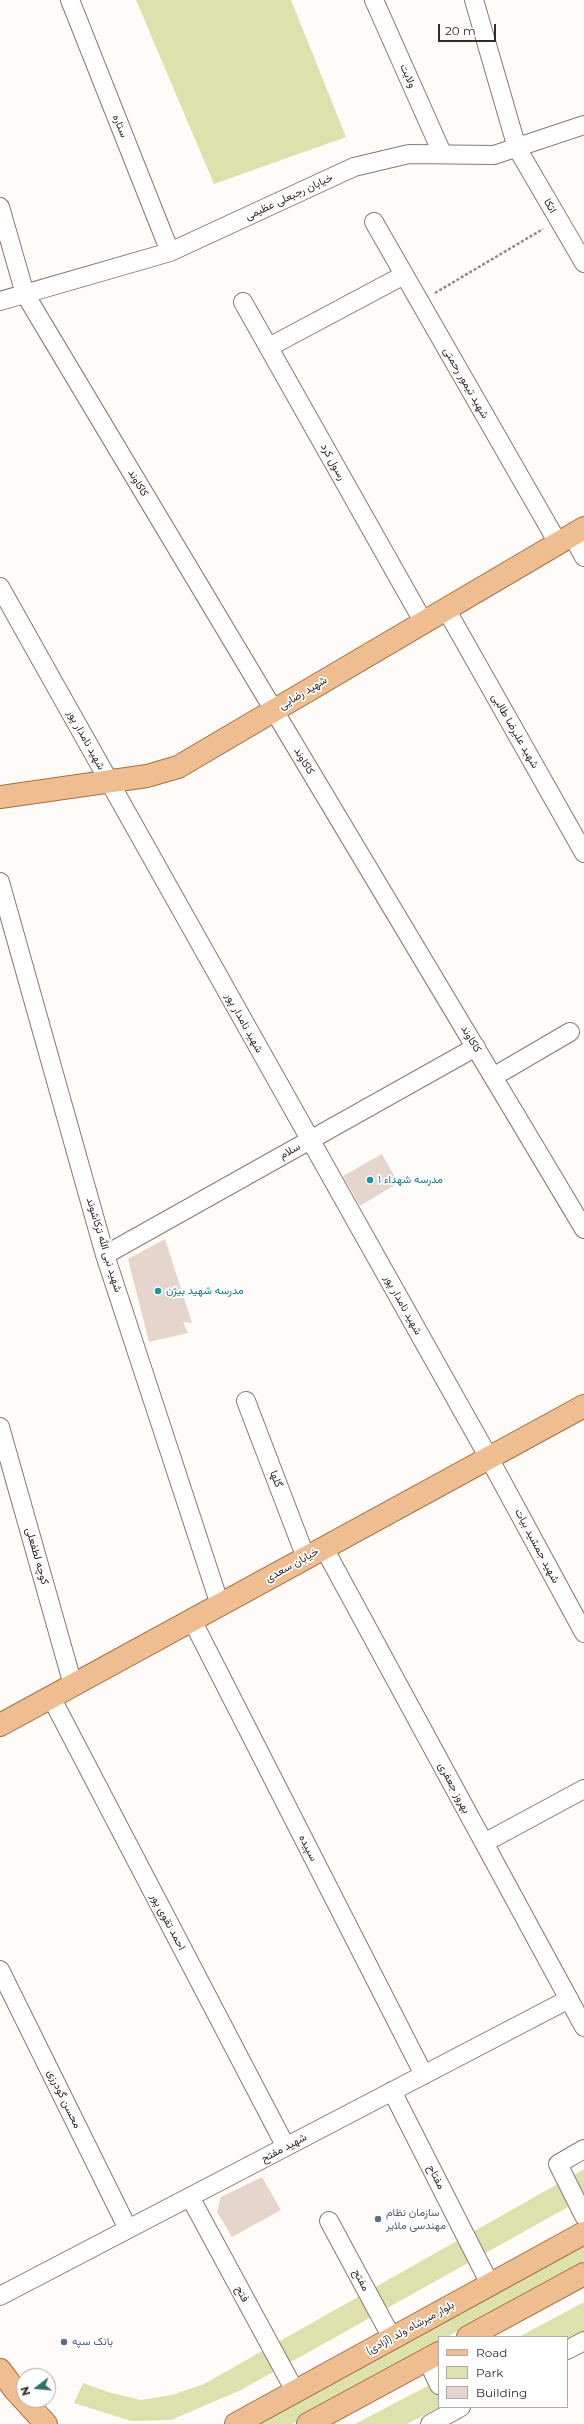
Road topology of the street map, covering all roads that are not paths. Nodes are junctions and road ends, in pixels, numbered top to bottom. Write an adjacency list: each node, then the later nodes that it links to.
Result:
1 (70, 0): 9 (street, ستاره)
2 (374, 0): 6 (street, ولایت)
3 (474, 0): 5 (street)
4 (584, 124): 5 (street, خیابان رجبعلی عظیمی)
5 (517, 148): 6 (street, خیابان رجبعلی عظیمی); 10 (street, اتکا)
6 (442, 153): 9 (street, خیابان رجبعلی عظیمی)
7 (0, 207): 12 (street, کاکاوند)
8 (374, 222): 11 (street, شهید تیمور رحمتی)
9 (170, 252): 12 (street, خیابان رجبعلی عظیمی)
10 (584, 263)
11 (404, 275): 15 (street); 16 (street, شهید تیمور رحمتی)
12 (25, 294): 13 (street, خیابان رجبعلی عظیمی); 21 (street, کاکاوند)
13 (0, 301)
14 (243, 302): 15 (street, رسول کرد)
15 (268, 348): 20 (street, رسول کرد)
16 (571, 535): 17 (street, شهید تیمور رحمتی); 19 (main road, شهید رضایی)
17 (584, 557)
18 (0, 587): 22 (street, شهید نامدار پور)
19 (446, 609): 20 (main road, شهید رضایی); 24 (street, شهید علیرضا طالبی)
20 (424, 622): 21 (main road, شهید رضایی)
21 (274, 711): 22 (main road, شهید رضایی); 27 (street, کاکاوند)
22 (109, 782): 23 (main road, شهید رضایی); 29 (street, شهید نامدار پور)
23 (0, 797)
24 (584, 853)
25 (0, 882): 31 (street, شهید نبی الله ترکاشوند)
26 (570, 1032): 28 (street)
27 (476, 1047): 28 (street, کاکاوند); 29 (street, سلام)
28 (493, 1077): 30 (street, کاکاوند)
29 (310, 1140): 31 (street, سلام); 35 (street, شهید نامدار پور)
30 (584, 1229)
31 (105, 1255): 37 (street, شهید نبی الله ترکاشوند)
32 (246, 1401): 36 (street, گلها)
33 (584, 1406): 35 (main road, خیابان سعدی)
34 (0, 1427): 40 (street, کوچه لطفعلی)
35 (489, 1458): 36 (main road, خیابان سعدی); 39 (street, شهید جمشید بیات)
36 (315, 1553): 37 (main road, خیابان سعدی); 44 (street, بهروز جعفری)
37 (220, 1605): 38 (main road, خیابان سعدی)
38 (192, 1620): 40 (main road, خیابان سعدی); 48 (street, سپیده)
39 (584, 1633)
40 (74, 1685): 41 (main road, خیابان سعدی)
41 (51, 1697): 42 (main road, خیابان سعدی); 50 (street, احمد تقوی پور)
42 (0, 1725)
43 (584, 1789): 44 (street)
44 (484, 1843): 46 (street, بهروز جعفری)
45 (0, 1970): 55 (street, محسن گودرزی)
46 (569, 1999): 47 (street, بهروز جعفری); 48 (street, شهید مفتح)
47 (584, 2027)
48 (424, 2075): 49 (street, شهید مفتح)
49 (392, 2091): 50 (street, شهید مفتح); 58 (street, مفتاح)
50 (286, 2147): 52 (street, شهید مفتح)
51 (584, 2149): 53 (street)
52 (190, 2197): 55 (street, شهید مفتح); 67 (street, فتح)
53 (584, 2216)
54 (329, 2221): 61 (street, مفتح)
55 (128, 2229): 59 (street, شهید مفتح)
56 (584, 2233): 58 (main road, بلوار میرشاه ولد (آزادی))
57 (584, 2274): 60 (main road)
58 (490, 2284): 61 (main road, بلوار میرشاه ولد (آزادی))
59 (0, 2296)
60 (470, 2336)
61 (392, 2338): 67 (main road, بلوار میرشاه ولد (آزادی))
62 (584, 2341): 63 (street)
63 (568, 2349)
64 (433, 2356): 66 (street); 71 (main road)
65 (0, 2370): 69 (main road)
66 (438, 2380)
67 (295, 2391): 70 (main road, بلوار میرشاه ولد (آزادی))
68 (455, 2413): 72 (street)
69 (46, 2424)
70 (236, 2424)
71 (308, 2424)
72 (430, 2424)

